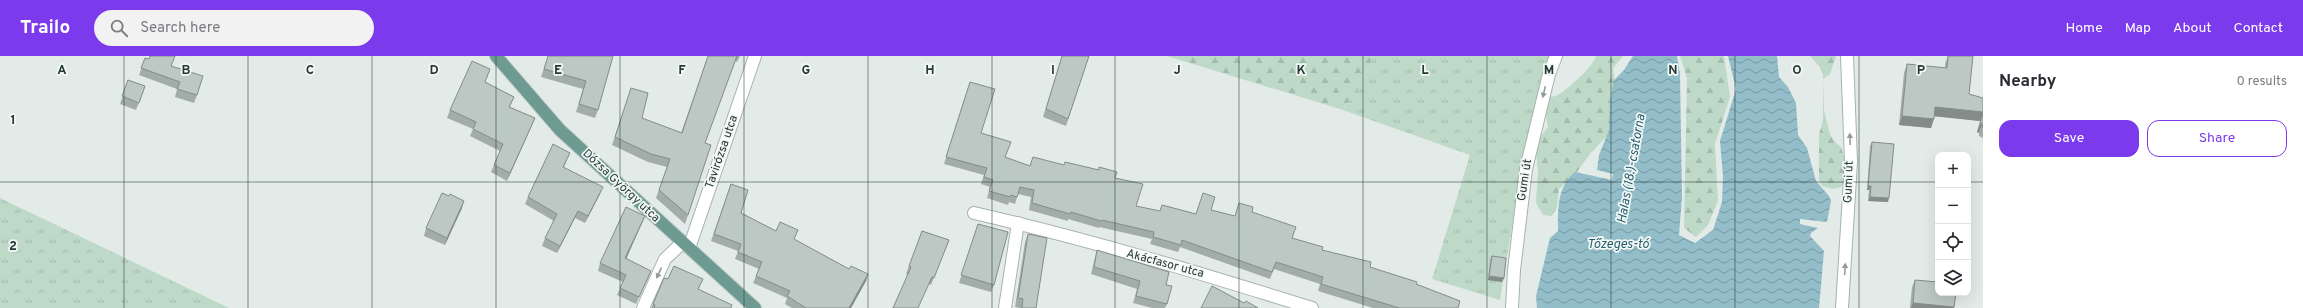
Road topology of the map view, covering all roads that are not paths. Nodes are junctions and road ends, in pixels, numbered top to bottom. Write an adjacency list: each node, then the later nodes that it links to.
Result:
1 (496, 56): 7 (main road, Dózsa György utca)
2 (755, 56): 7 (street, Tavirózsa utca)
3 (1556, 56): 12 (street, Gumi út, one-way to 12)
4 (1846, 56): 13 (street, Gumi út, one-way to 4)
5 (974, 213): 6 (street, Akácfasor utca)
6 (1018, 223): 10 (street); 11 (street, Akácfasor utca)
7 (686, 245): 8 (street, one-way to 8); 9 (main road, Dózsa György utca)
8 (643, 308)
9 (755, 308)
10 (1005, 308)
11 (1312, 308)
12 (1512, 308)
13 (1842, 308)

